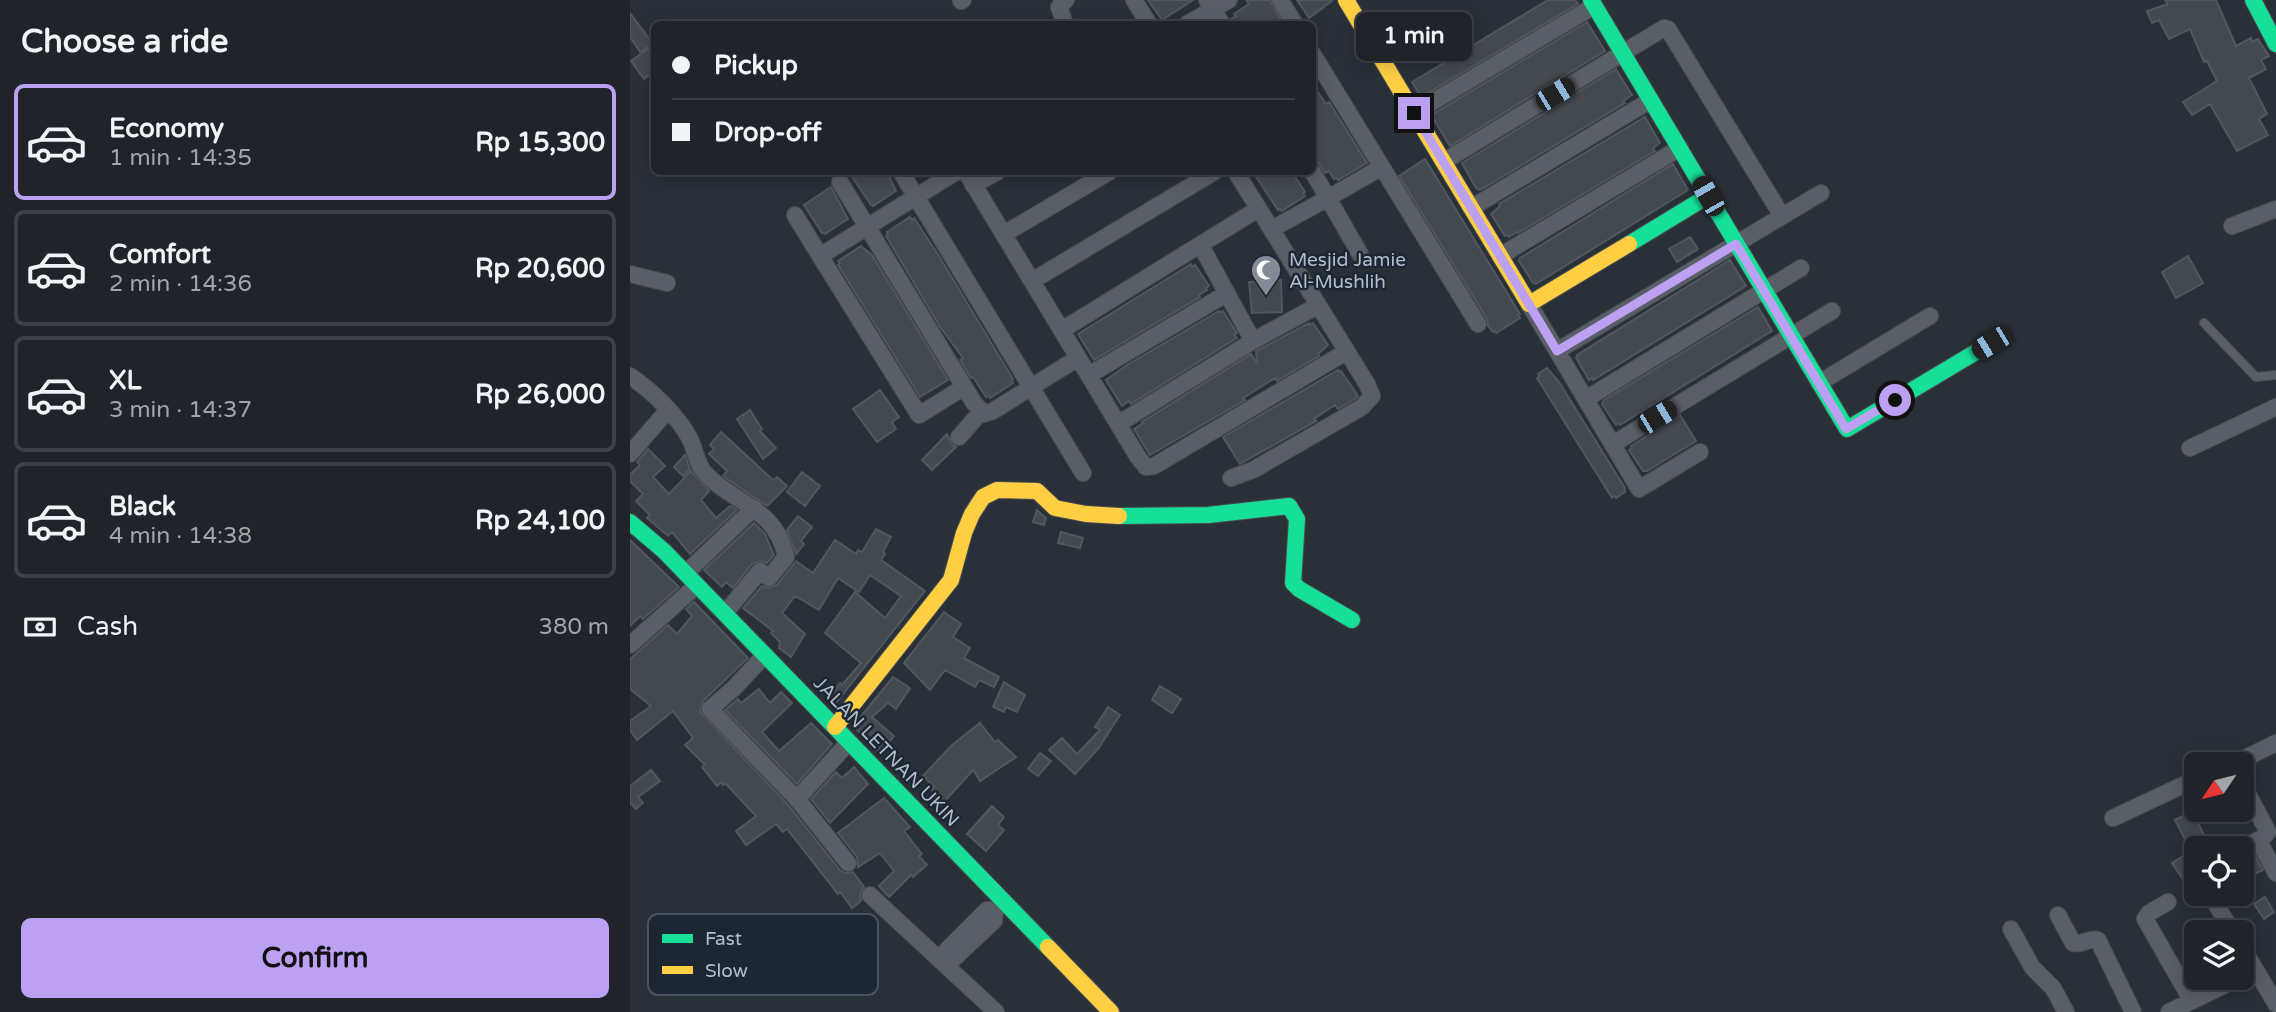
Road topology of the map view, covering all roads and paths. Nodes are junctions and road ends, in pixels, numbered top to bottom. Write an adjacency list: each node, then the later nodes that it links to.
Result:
1 (1066, 0): 9 (street)
2 (1134, 0): 10 (street)
3 (1229, 0): 8 (street)
4 (1280, 0): 13 (street)
5 (1346, 0): 18 (street)
6 (2253, 0): 14 (street)
7 (1593, 3): 15 (street); 18 (street)
8 (1210, 5): 11 (street); 12 (street)
9 (1064, 21)
10 (1147, 21)
11 (1190, 21)
12 (1220, 21)
13 (1293, 21)
14 (2276, 44)
15 (1622, 53): 17 (street); 20 (street); 38 (street)
16 (1316, 60): 21 (street)
17 (1651, 100): 19 (street); 34 (street)
18 (1414, 113): 20 (street)
19 (1680, 148): 32 (street); 47 (street)
20 (1443, 162): 34 (street)
21 (1382, 167): 33 (street); 59 (street)
22 (903, 175): 31 (street)
23 (951, 175): 31 (street)
24 (1104, 175): 42 (street)
25 (1209, 175): 50 (street)
26 (1238, 175): 35 (street)
27 (1314, 175): 33 (street)
28 (969, 178): 42 (street)
29 (840, 181): 39 (street)
30 (1821, 193): 38 (street)
31 (916, 196): 39 (street); 72 (street)
32 (1708, 196): 43 (street); 54 (street)
33 (1328, 198): 41 (street); 45 (street)
34 (1471, 208): 47 (street)
35 (1258, 209): 41 (street); 44 (street)
36 (2275, 210): 40 (street)
37 (794, 215): 46 (street)
38 (1782, 216): 43 (street)
39 (867, 226): 46 (street); 71 (street)
40 (2232, 226)
41 (1272, 229): 55 (street)
42 (1004, 234): 50 (street)
43 (1736, 244): 52 (street); 64 (street)
44 (1201, 246): 53 (street); 60 (street)
45 (1360, 254)
46 (820, 256): 71 (street)
47 (1500, 256): 54 (street)
48 (1801, 268): 52 (street)
49 (630, 274): 51 (street)
50 (1032, 281): 60 (street)
51 (667, 283)
52 (1763, 290): 61 (street); 73 (street)
53 (1226, 294): 62 (street); 68 (street)
54 (1528, 304): 64 (street)
55 (1317, 306): 62 (street); 65 (street)
56 (1832, 311): 61 (street)
57 (1930, 316): 70 (street)
58 (2204, 323): 67 (lane)
59 (1478, 324)
60 (1062, 330): 66 (street)
61 (1791, 335): 70 (street); 79 (street)
62 (1253, 341): 77 (street)
63 (1991, 343): 70 (street)
64 (1557, 351): 73 (street)
65 (1346, 352): 77 (street); 84 (street)
66 (1078, 358): 68 (street); 72 (street)
67 (2276, 374)
68 (1089, 375): 77 (street)
69 (630, 376): 75 (street)
70 (1819, 383)
71 (964, 387): 76 (street)
72 (1031, 387): 76 (street); 83 (street)
73 (1586, 399): 79 (street)
74 (2276, 407): 80 (street)
75 (667, 411): 82 (street); 85 (street)
76 (984, 414): 78 (street)
77 (1118, 424)
78 (959, 437)
79 (1613, 444): 81 (street)
80 (2190, 448)
81 (1700, 452)
82 (630, 454)
83 (1083, 473)
84 (1231, 478)
85 (754, 508): 87 (street); 88 (street)
86 (630, 522): 87 (street, JALAN LETNAN UKIN)
87 (692, 579): 88 (street, JALAN LETNAN UKIN); 90 (street)
88 (724, 613): 91 (street, JALAN LETNAN UKIN)
89 (1352, 620): 92 (street)
90 (630, 645)
91 (765, 655): 92 (street, JALAN LETNAN UKIN); 97 (street)
92 (835, 727): 93 (street, JALAN LETNAN UKIN)
93 (849, 742): 97 (street); 106 (street, JALAN LETNAN UKIN)
94 (2275, 747): 95 (street)
95 (2254, 756)
96 (2184, 785): 99 (street)
97 (797, 799): 102 (street)
98 (2254, 806): 100 (street)
99 (2113, 818)
100 (2258, 840): 101 (street); 103 (street)
101 (2254, 842)
102 (848, 863)
103 (2276, 873)
104 (870, 895): 109 (street)
105 (2168, 902): 112 (street)
106 (999, 906): 109 (street); 115 (street, JALAN LETNAN UKIN)
107 (2058, 915): 117 (street)
108 (2011, 929): 116 (street)
109 (943, 961): 114 (street)
110 (2254, 983): 113 (street)
111 (2215, 990): 112 (street)
112 (2192, 1001): 118 (street)
113 (2276, 1004)
114 (996, 1012)
115 (1111, 1012)
116 (2066, 1012)
117 (2133, 1012)
118 (2169, 1012)

